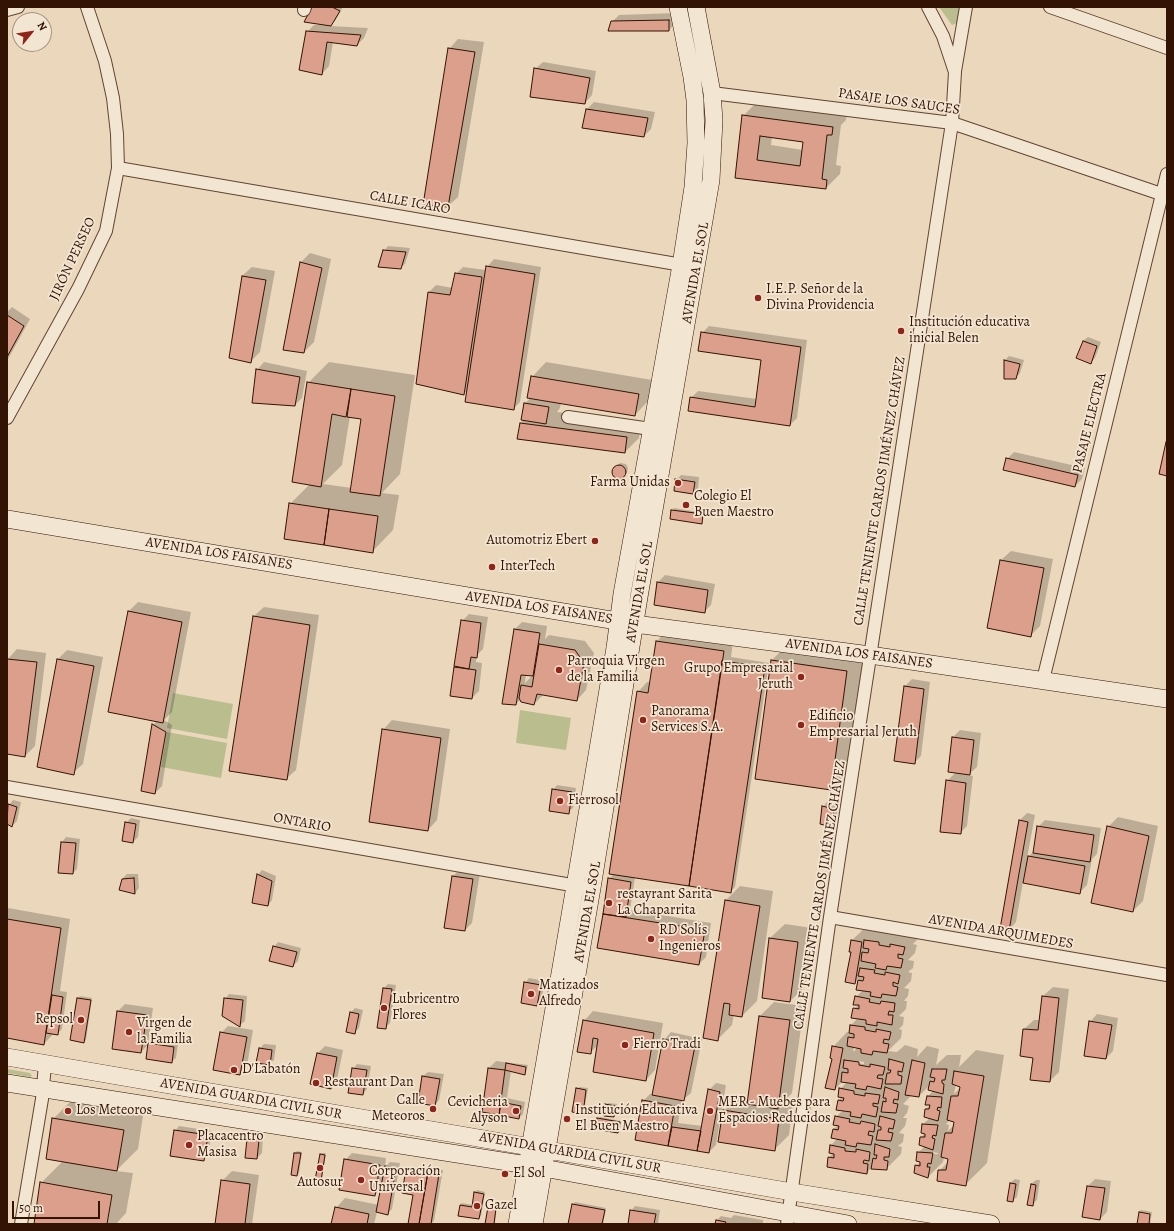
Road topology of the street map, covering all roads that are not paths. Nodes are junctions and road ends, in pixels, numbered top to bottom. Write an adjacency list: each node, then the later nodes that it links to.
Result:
1 (18, 7): 8 (street)
2 (87, 7): 13 (street, JIRÓN PERSEO)
3 (678, 7): 16 (main road, AVENIDA EL SOL)
4 (696, 7): 11 (main road, AVENIDA EL SOL)
5 (928, 7): 10 (street, CALLE TENIENTE CARLOS JIMÉNEZ CHÁVEZ)
6 (966, 7): 10 (street, CALLE TENIENTE CARLOS JIMÉNEZ CHÁVEZ)
7 (1050, 7): 9 (street)
8 (7, 10)
9 (1167, 48)
10 (955, 72): 12 (street, CALLE TENIENTE CARLOS JIMÉNEZ CHÁVEZ)
11 (712, 93): 12 (street, PASAJE LOS SAUCES); 16 (main road, AVENIDA EL SOL)
12 (952, 123): 15 (street, PASAJE LOS SAUCES); 22 (street, CALLE TENIENTE CARLOS JIMÉNEZ CHÁVEZ)
13 (118, 168): 16 (street, CALLE ICARO); 18 (street, JIRÓN PERSEO)
14 (1167, 174): 15 (street, PASAJE ELECTRA)
15 (1164, 195): 23 (street, PASAJE ELECTRA)
16 (689, 266): 19 (main road, AVENIDA EL SOL); 21 (main road, AVENIDA EL SOL)
17 (568, 417): 19 (street)
18 (7, 418)
19 (651, 429): 21 (main road, AVENIDA EL SOL)
20 (7, 519): 21 (main road, AVENIDA LOS FAISANES)
21 (627, 622): 22 (main road, AVENIDA LOS FAISANES); 26 (main road, AVENIDA EL SOL); 27 (main road, AVENIDA EL SOL)
22 (870, 655): 23 (main road, AVENIDA LOS FAISANES); 28 (street, CALLE TENIENTE CARLOS JIMÉNEZ CHÁVEZ)
23 (1043, 680): 24 (main road, AVENIDA LOS FAISANES)
24 (1167, 699)
25 (7, 787): 26 (street, ONTARIO)
26 (576, 886): 27 (street, ONTARIO); 32 (main road, AVENIDA EL SOL)
27 (592, 888): 33 (main road, AVENIDA EL SOL)
28 (830, 917): 29 (street, AVENIDA ARQUIMEDES); 39 (street, CALLE TENIENTE CARLOS JIMÉNEZ CHÁVEZ)
29 (1167, 976)
30 (7, 1057): 31 (main road, AVENIDA GUARDIA CIVIL SUR)
31 (45, 1064): 35 (street); 36 (main road, AVENIDA GUARDIA CIVIL SUR)
32 (544, 1066): 33 (main road); 36 (main road, AVENIDA EL SOL)
33 (560, 1070): 37 (main road, AVENIDA EL SOL)
34 (7, 1083): 35 (main road, AVENIDA GUARDIA CIVIL SUR)
35 (43, 1089): 38 (main road, AVENIDA GUARDIA CIVIL SUR); 41 (street)
36 (530, 1146): 37 (main road, AVENIDA GUARDIA CIVIL SUR); 38 (main road, AVENIDA EL SOL)
37 (547, 1149): 38 (main road, AVENIDA EL SOL); 39 (main road, AVENIDA GUARDIA CIVIL SUR)
38 (535, 1166): 40 (main road, AVENIDA GUARDIA CIVIL SUR); 42 (main road, AVENIDA EL SOL); 43 (main road, AVENIDA EL SOL)
39 (792, 1192): 40 (street, CALLE TENIENTE CARLOS JIMÉNEZ CHÁVEZ); 45 (main road, AVENIDA GUARDIA CIVIL SUR)
40 (788, 1219): 44 (main road, AVENIDA GUARDIA CIVIL SUR)
41 (21, 1224)
42 (517, 1224)
43 (534, 1224)
44 (848, 1224)
45 (992, 1224)

